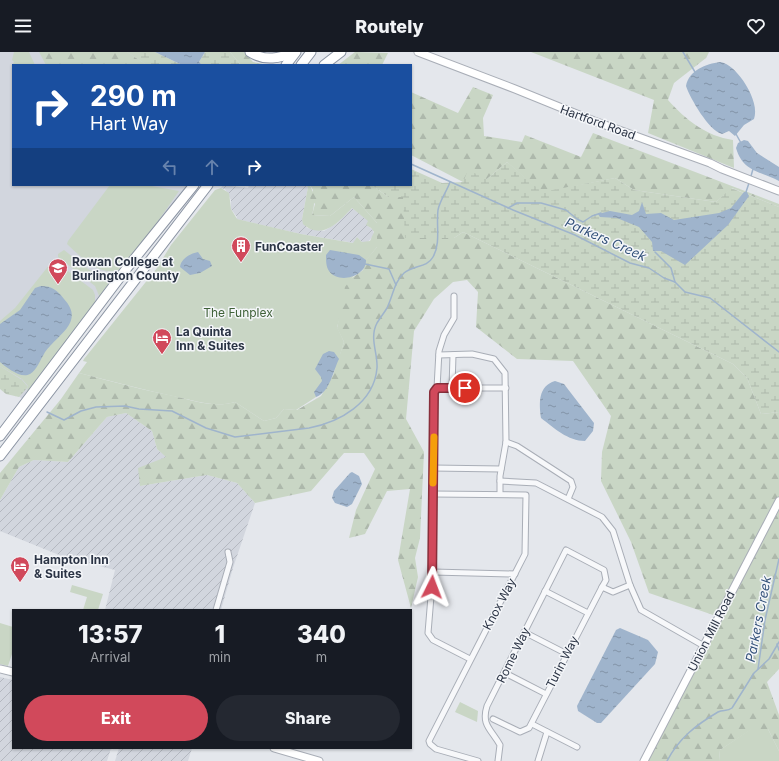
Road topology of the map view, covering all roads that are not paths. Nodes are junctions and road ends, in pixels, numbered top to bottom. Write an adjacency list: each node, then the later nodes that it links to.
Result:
1 (250, 52): 2 (highway)
2 (295, 52): 6 (highway)
3 (311, 52): 7 (highway)
4 (341, 52): 8 (highway)
5 (418, 52): 11 (street, Hartford Road)
6 (287, 64)
7 (302, 64)
8 (325, 64)
9 (193, 186): 18 (highway)
10 (207, 186): 20 (highway)
11 (779, 190)
12 (454, 296): 13 (street)
13 (439, 355): 14 (street); 15 (street)
14 (453, 355): 16 (street); 17 (street)
15 (437, 388): 16 (street); 21 (street)
16 (452, 388): 17 (street)
17 (506, 388): 19 (street)
18 (0, 436)
19 (506, 442): 22 (street); 26 (street)
20 (0, 456)
21 (433, 468): 22 (street); 24 (street)
22 (501, 469): 23 (street)
23 (500, 481): 25 (street); 26 (street)
24 (433, 494): 25 (street, Knox Way); 29 (street)
25 (500, 494): 30 (street, Knox Way)
26 (568, 499): 31 (street)
27 (779, 501): 37 (street, Union Mill Road)
28 (228, 552): 34 (street)
29 (433, 572): 30 (street); 39 (street)
30 (515, 574): 39 (street, Knox Way)
31 (630, 585): 32 (street); 37 (street)
32 (602, 588): 33 (street, Rome Way); 35 (street, Turin Way)
33 (545, 591): 35 (street); 36 (street, Rome Way)
34 (216, 609)
35 (588, 613): 38 (street, Turin Way)
36 (524, 632): 38 (street); 42 (street, Rome Way)
37 (704, 646): 53 (street, Union Mill Road)
38 (567, 654): 43 (street, Turin Way)
39 (470, 660): 50 (street, Knox Way)
40 (0, 669): 41 (street)
41 (12, 672)
42 (505, 673): 43 (street); 51 (street, Rome Way)
43 (546, 694): 45 (street, Turin Way)
44 (493, 719): 45 (street)
45 (532, 724): 46 (street)
46 (547, 732): 47 (street); 52 (street)
47 (577, 747)
48 (277, 749): 49 (street)
49 (319, 761)
50 (478, 761)
51 (498, 761)
52 (538, 761)
53 (644, 761)

